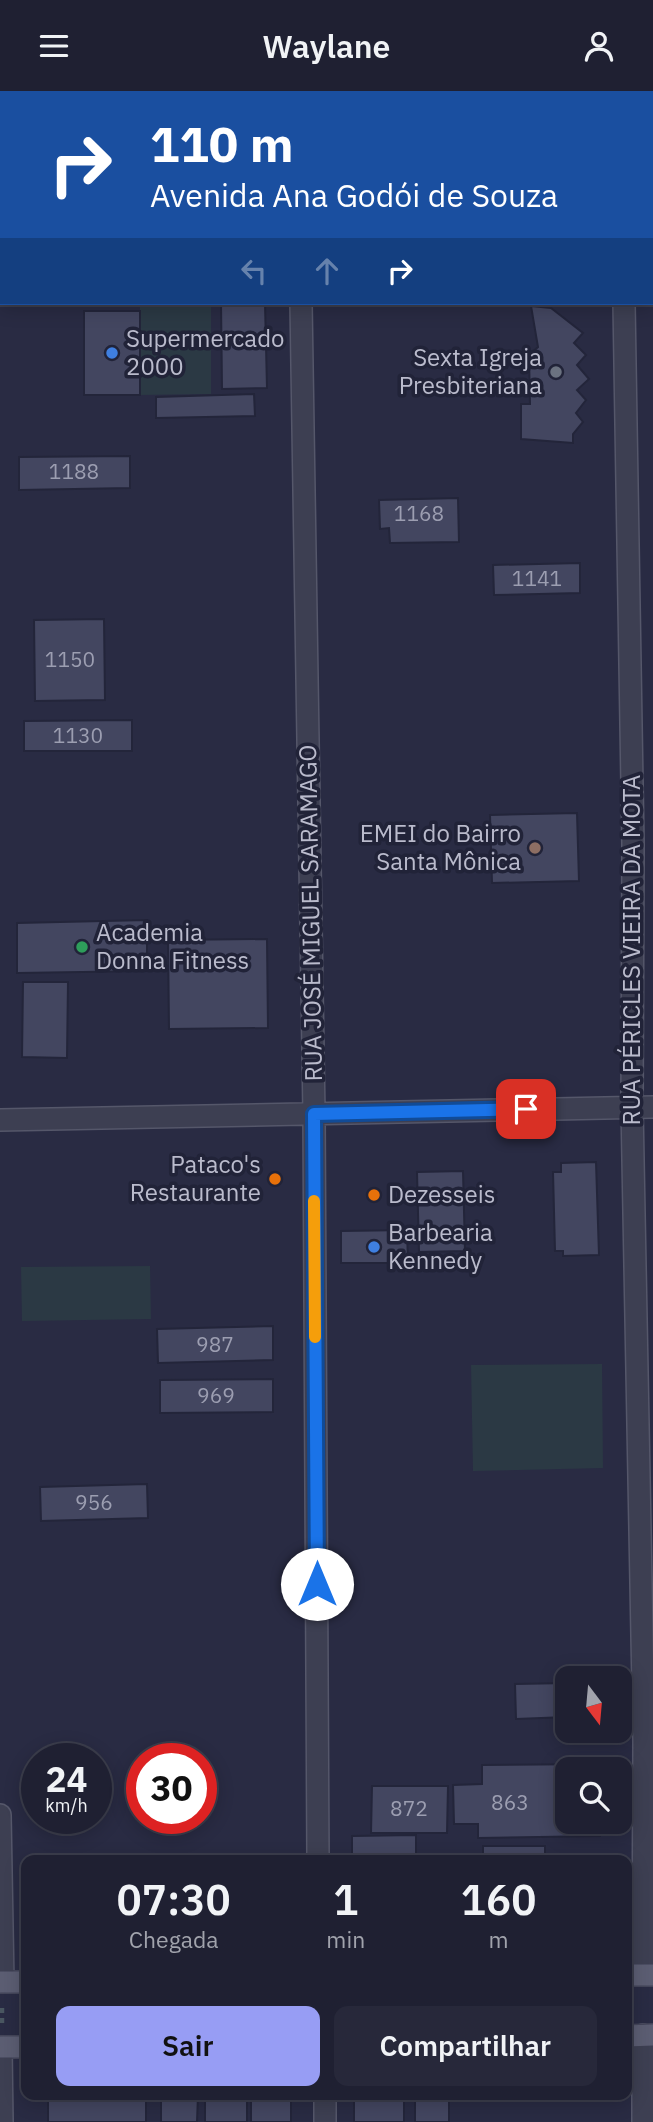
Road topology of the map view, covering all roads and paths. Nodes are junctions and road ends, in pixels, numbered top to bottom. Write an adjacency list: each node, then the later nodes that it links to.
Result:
1 (301, 305): 4 (street, RUA JOSÉ MIGUEL SARAMAGO)
2 (624, 305): 3 (street, RUA PÉRICLES VIEIRA DA MOTA)
3 (643, 1107): 4 (street); 8 (street, RUA PÉRICLES VIEIRA DA MOTA)
4 (314, 1114): 5 (street); 7 (street, RUA JOSÉ MIGUEL SARAMAGO)
5 (0, 1120)
6 (0, 1815): 9 (street)
7 (318, 1855)
8 (641, 1975)
9 (1, 1982): 10 (main road); 12 (path)
10 (21, 1982)
11 (641, 2035): 17 (street)
12 (1, 2047): 13 (main road); 15 (street)
13 (21, 2047)
14 (325, 2100): 16 (street)
15 (2, 2122)
16 (325, 2122)
17 (643, 2122)

